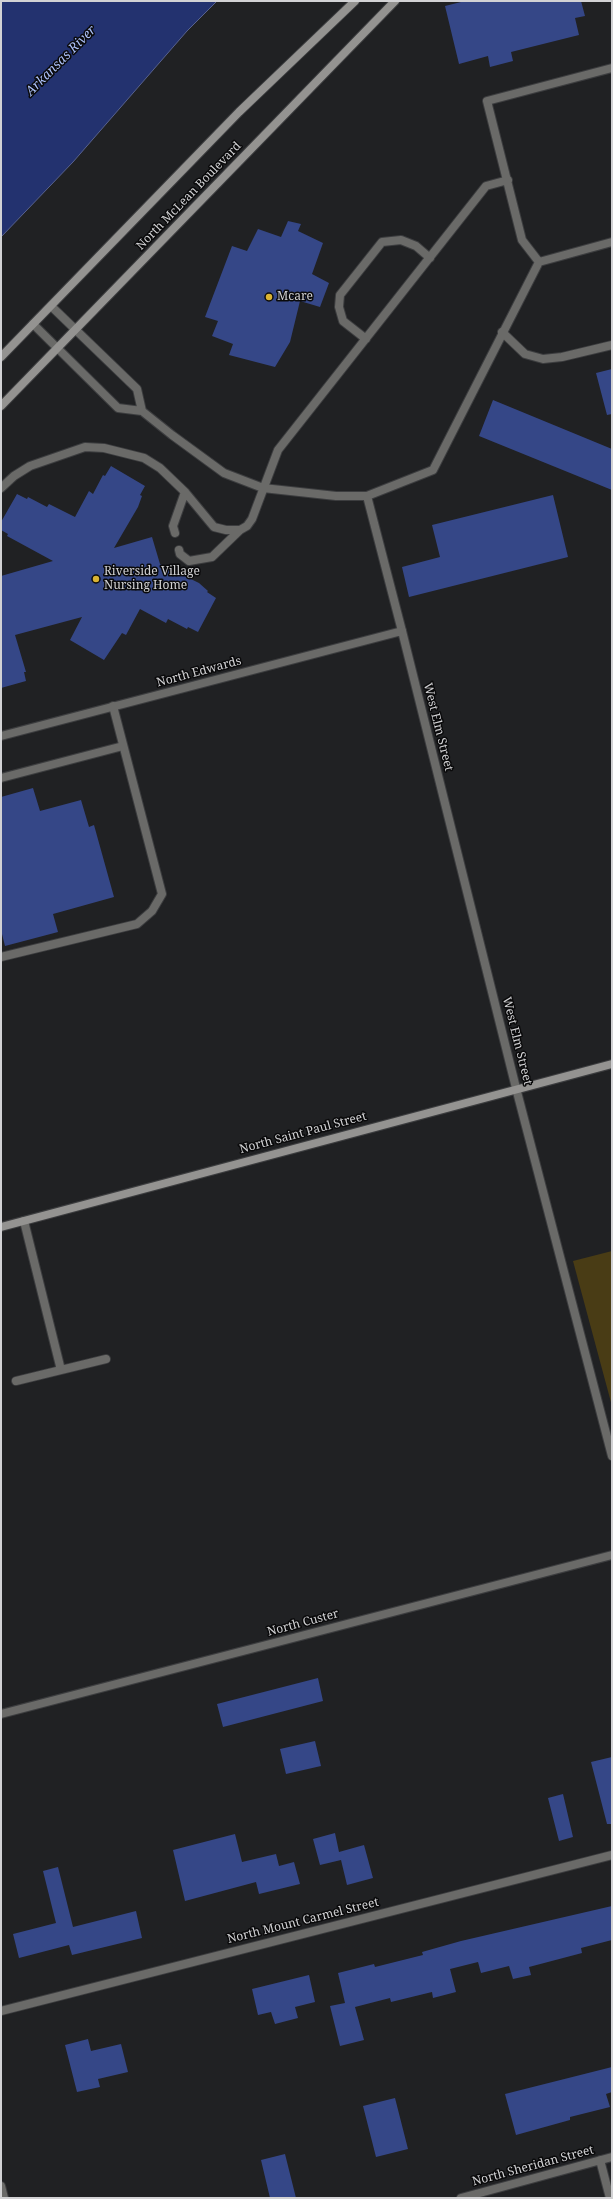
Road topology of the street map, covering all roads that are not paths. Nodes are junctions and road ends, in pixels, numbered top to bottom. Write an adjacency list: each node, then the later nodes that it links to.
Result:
1 (355, 1): 8 (main road, North McLean Boulevard)
2 (394, 1): 10 (main road, North McLean Boulevard)
3 (612, 68): 4 (street)
4 (508, 180): 6 (street); 7 (street)
5 (612, 242): 7 (street)
6 (430, 258): 12 (street); 12 (street)
7 (539, 262): 11 (street)
8 (51, 306): 9 (main road, North McLean Boulevard); 10 (street)
9 (33, 324): 14 (street); 15 (main road, North McLean Boulevard)
10 (76, 330): 14 (main road, North McLean Boulevard); 17 (street)
11 (502, 332): 13 (street); 21 (street)
12 (366, 339): 19 (street)
13 (612, 345)
14 (58, 349): 16 (main road, North McLean Boulevard); 17 (street)
15 (1, 357)
16 (1, 406)
17 (142, 411): 19 (street)
18 (1, 488): 20 (street)
19 (263, 488): 21 (street); 22 (street)
20 (185, 492): 22 (street); 23 (street)
21 (367, 496): 25 (street, West Elm Street)
22 (240, 530): 24 (street)
23 (175, 533)
24 (179, 550)
25 (402, 631): 26 (street, North Edwards); 32 (street, West Elm Street)
26 (113, 706): 27 (street, North Edwards); 28 (street)
27 (1, 736)
28 (123, 746): 29 (street); 30 (street)
29 (1, 778)
30 (1, 957)
31 (612, 1064): 32 (main road, North Saint Paul Street)
32 (516, 1088): 33 (main road, North Saint Paul Street); 38 (street, West Elm Street)
33 (24, 1221): 34 (main road, North Saint Paul Street); 36 (street)
34 (1, 1227)
35 (106, 1359): 36 (street)
36 (61, 1370): 37 (street)
37 (16, 1382)
38 (612, 1456)
39 (612, 1555): 40 (street, North Custer)
40 (1, 1714)
41 (612, 1855): 42 (street, North Mount Carmel Street)
42 (1, 2012)
43 (612, 2157): 44 (street, North Sheridan Street)
44 (600, 2160): 47 (street, North Sheridan Street); 48 (street)
45 (1, 2186): 46 (street)
46 (4, 2198)
47 (461, 2198)
48 (610, 2198)

